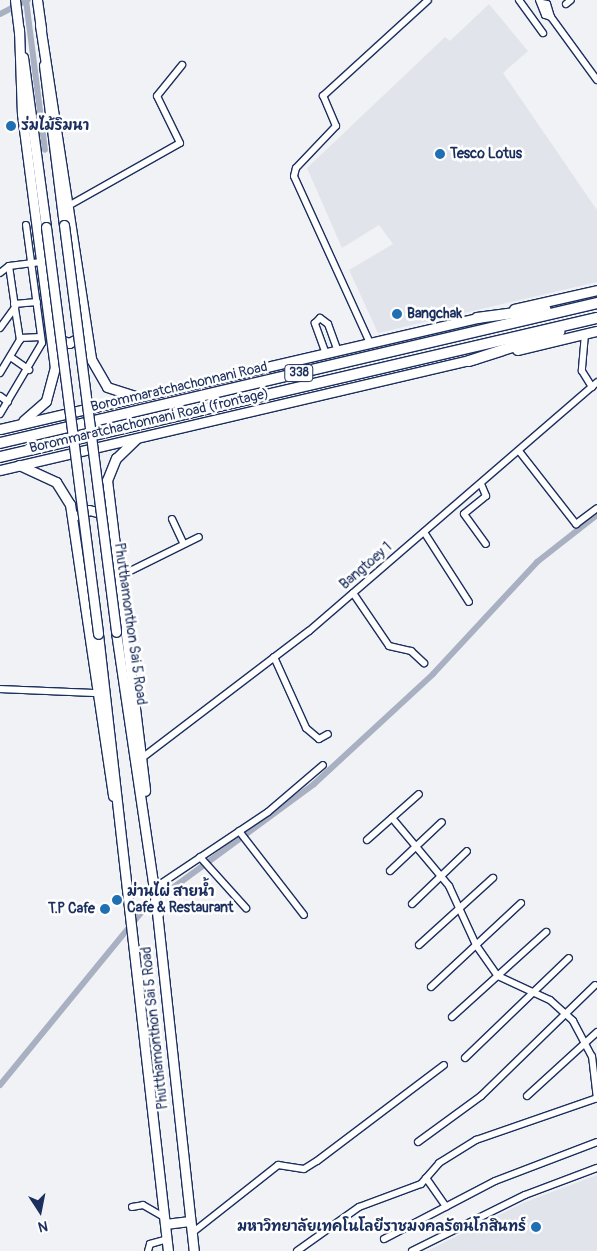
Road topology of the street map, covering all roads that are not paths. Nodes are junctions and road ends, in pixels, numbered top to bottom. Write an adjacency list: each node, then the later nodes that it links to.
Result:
1 (15, 0): 7 (main road, Phutthamonthon Sai 5 Road)
2 (428, 0): 29 (street)
3 (519, 0): 8 (street)
4 (540, 2): 10 (street)
5 (38, 5): 6 (main road, Phutthamonthon Sai 5 Road)
6 (40, 25): 11 (main road); 71 (main road, Phutthamonthon Sai 5 Road, bridge)
7 (19, 29): 13 (main road); 73 (main road, Phutthamonthon Sai 5 Road, bridge)
8 (543, 33)
9 (182, 65): 11 (street)
10 (597, 80)
11 (70, 205): 25 (main road)
12 (26, 224): 13 (street)
13 (36, 262): 14 (street); 17 (street); 27 (main road)
14 (9, 266): 15 (street); 19 (street)
15 (0, 273)
16 (597, 290): 21 (main road, Borommaratchachonnani Road (frontage) / 338)
17 (37, 302): 19 (street); 27 (street)
18 (597, 303): 20 (highway, Borommaratchachonnani Road / 338)
19 (14, 306): 23 (street); 28 (street)
20 (584, 306): 21 (highway); 44 (highway, Borommaratchachonnani Road / 338)
21 (477, 318): 29 (main road, Borommaratchachonnani Road (frontage) / 338)
22 (597, 318): 33 (highway); 46 (highway, Borommaratchachonnani Road / 338)
23 (0, 328)
24 (597, 332): 26 (main road, Borommaratchachonnani Road (frontage) / 338)
25 (87, 333): 27 (main road); 38 (main road)
26 (585, 334): 33 (main road, Borommaratchachonnani Road (frontage) / 338); 36 (street)
27 (46, 335): 28 (street); 34 (street); 41 (main road)
28 (20, 338): 32 (street)
29 (370, 343): 30 (main road, Borommaratchachonnani Road (frontage) / 338)
30 (338, 351): 31 (main road, Borommaratchachonnani Road (frontage) / 338); 31 (street)
31 (326, 354): 38 (main road, Borommaratchachonnani Road (frontage) / 338)
32 (12, 358): 34 (street); 35 (street)
33 (469, 361): 43 (main road, Borommaratchachonnani Road (frontage) / 338)
34 (29, 370): 39 (street)
35 (0, 373)
36 (594, 385): 45 (street, Bangtoey 1)
37 (0, 396): 39 (street)
38 (144, 397): 41 (main road, Borommaratchachonnani Road (frontage) / 338)
39 (8, 402): 40 (street)
40 (0, 414)
41 (12, 426): 42 (main road, Borommaratchachonnani Road (frontage) / 338)
42 (0, 429)
43 (136, 439): 47 (main road, Borommaratchachonnani Road (frontage) / 338); 53 (main road)
44 (0, 443)
45 (518, 451): 49 (street, Bangtoey 1); 50 (street)
46 (0, 457)
47 (19, 465): 48 (main road, Borommaratchachonnani Road (frontage) / 338); 52 (main road)
48 (0, 470)
49 (480, 484): 54 (street, Bangtoey 1); 57 (street)
50 (597, 508)
51 (172, 519): 56 (street)
52 (75, 525): 53 (main road); 64 (main road)
53 (112, 526): 58 (main road)
54 (424, 532): 59 (street, Bangtoey 1); 60 (street)
55 (199, 537): 56 (street)
56 (183, 544): 58 (street)
57 (486, 544)
58 (118, 577): 66 (main road)
59 (353, 593): 61 (street, Bangtoey 1); 62 (street)
60 (469, 602)
61 (274, 657): 65 (street); 66 (street, Bangtoey 1)
62 (424, 663)
63 (0, 689): 64 (street)
64 (97, 693): 73 (main road)
65 (328, 734)
66 (142, 758): 71 (main road)
67 (323, 766): 72 (street)
68 (419, 794): 69 (street)
69 (392, 818): 74 (street); 75 (street)
70 (442, 822): 75 (street)
71 (146, 832): 81 (main road, Phutthamonthon Sai 5 Road)
72 (243, 835): 77 (street); 86 (street)
73 (122, 840): 109 (main road, Phutthamonthon Sai 5 Road)
74 (367, 840)
75 (416, 847): 78 (street); 79 (street)
76 (467, 851): 79 (street)
77 (203, 861): 81 (street); 84 (street)
78 (390, 871)
79 (440, 875): 83 (street); 85 (street)
80 (493, 878): 85 (street)
81 (154, 895): 110 (main road, Phutthamonthon Sai 5 Road)
82 (521, 903): 89 (street)
83 (412, 904)
84 (246, 908)
85 (460, 908): 88 (street); 89 (street)
86 (304, 915)
87 (546, 932): 91 (street)
88 (419, 945)
89 (476, 945): 91 (street); 93 (street)
90 (569, 958): 94 (street)
91 (498, 976): 94 (street); 96 (street)
92 (595, 985): 95 (street)
93 (431, 987)
94 (532, 993): 95 (street); 99 (street)
95 (567, 1012): 98 (street); 103 (street)
96 (452, 1017)
97 (597, 1032): 98 (street)
98 (587, 1044): 101 (street); 102 (street)
99 (465, 1058)
100 (444, 1064): 111 (street)
101 (527, 1096)
102 (597, 1098): 106 (street)
103 (418, 1142)
104 (597, 1142): 108 (street)
105 (597, 1168): 118 (street)
106 (426, 1178): 108 (street); 117 (street)
107 (132, 1207): 109 (street)
108 (446, 1207): 113 (street)
109 (165, 1220): 110 (main road); 112 (main road, Phutthamonthon Sai 5 Road)
110 (190, 1221): 111 (main road, Phutthamonthon Sai 5 Road)
111 (192, 1233): 116 (main road, Phutthamonthon Sai 5 Road)
112 (167, 1239): 114 (street); 115 (main road, Phutthamonthon Sai 5 Road)
113 (384, 1239)
114 (148, 1251)
115 (168, 1251)
116 (194, 1251)
117 (297, 1251)
118 (412, 1251)

